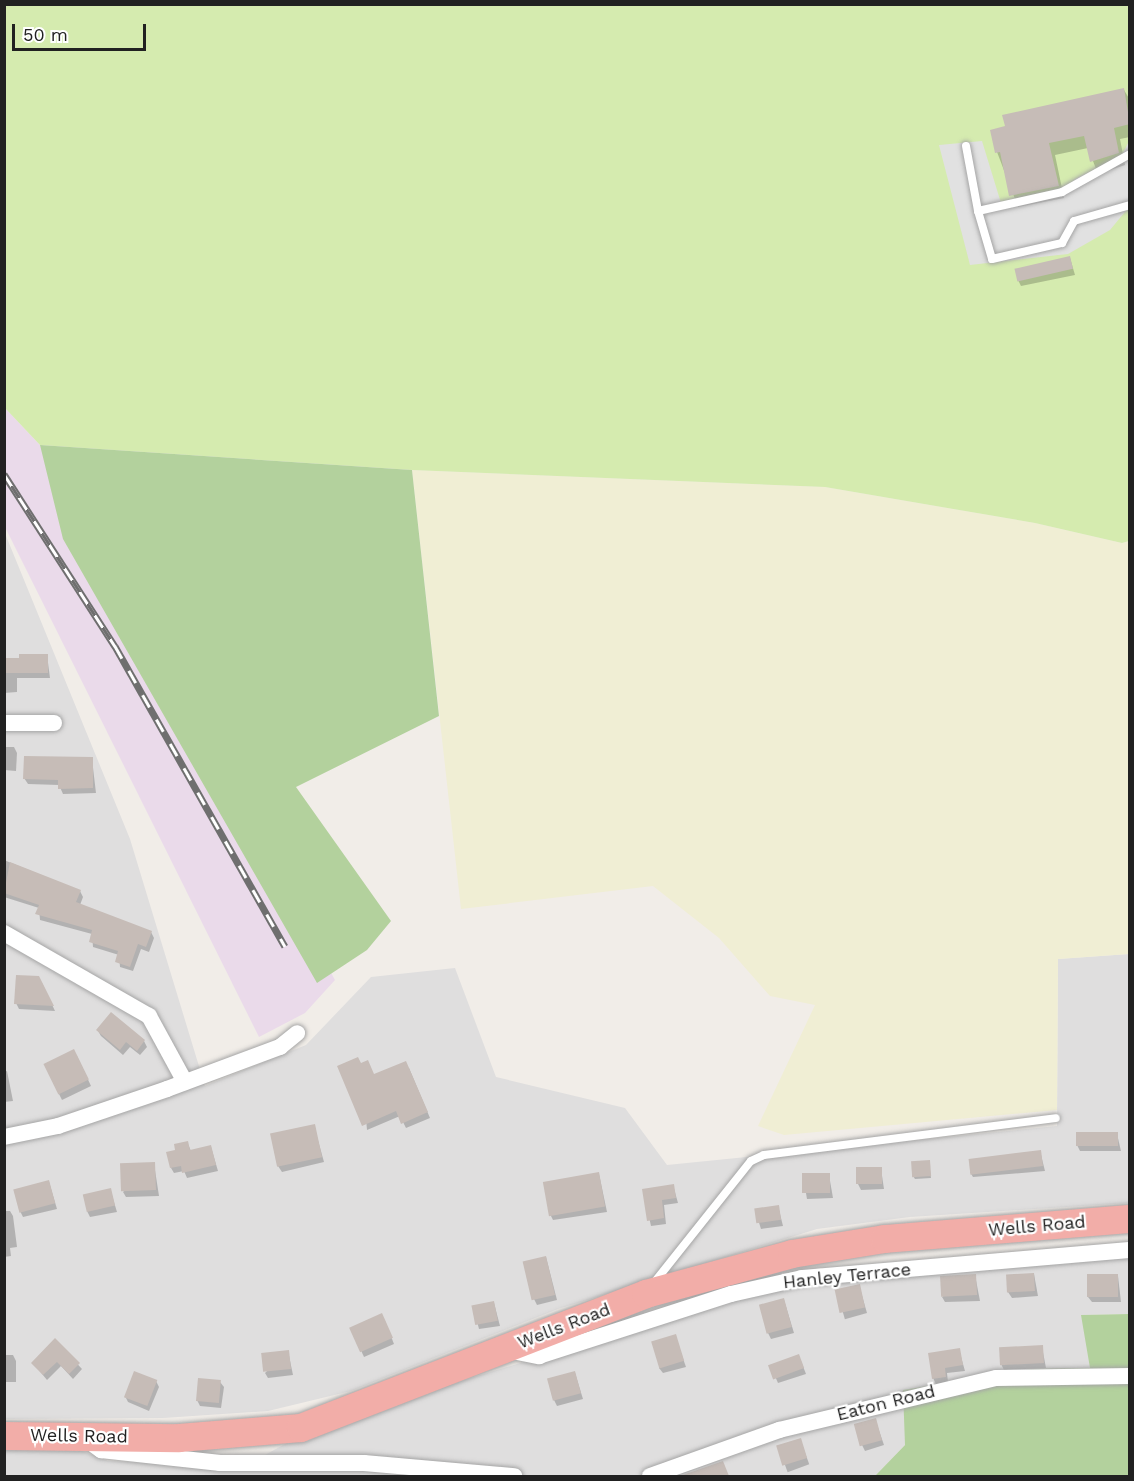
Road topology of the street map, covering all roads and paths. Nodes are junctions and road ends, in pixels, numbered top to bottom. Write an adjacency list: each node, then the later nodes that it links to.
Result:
1 (966, 146): 4 (lane)
2 (1129, 158): 4 (lane)
3 (1130, 205): 4 (lane)
4 (978, 211)
5 (4, 723): 6 (street)
6 (54, 723)
7 (4, 933): 9 (street)
8 (297, 1033): 9 (street)
9 (185, 1082): 11 (street)
10 (1056, 1118): 14 (lane)
11 (4, 1137)
12 (1130, 1219): 14 (highway, Wells Road)
13 (1130, 1250): 15 (street, Hanley Terrace)
14 (646, 1294): 15 (highway, Wells Road)
15 (503, 1349): 18 (highway, Wells Road)
16 (1130, 1376): 20 (street, Eaton Road)
17 (4, 1436): 18 (highway, Wells Road)
18 (81, 1436): 19 (street)
19 (513, 1476)
20 (650, 1476)

